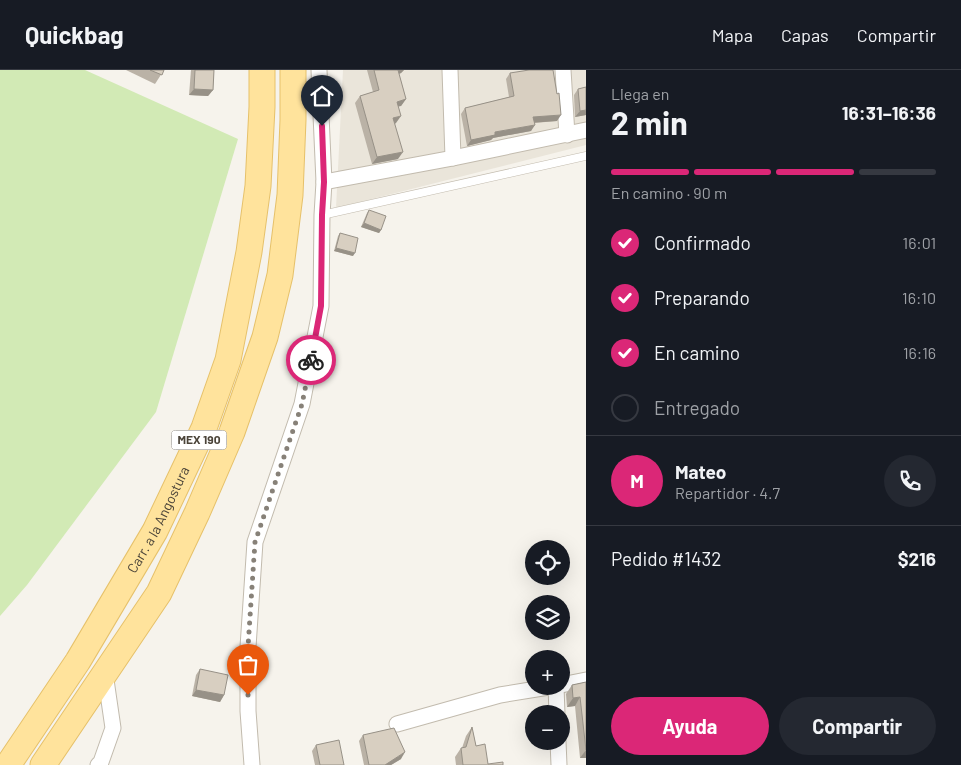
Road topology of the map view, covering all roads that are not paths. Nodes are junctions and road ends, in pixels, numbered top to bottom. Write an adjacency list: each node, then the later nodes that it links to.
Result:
1 (262, 70): 18 (main road, Carr. a la Angostura / MEX 190)
2 (293, 70): 12 (main road, Carr. a la Angostura / MEX 190)
3 (319, 70): 10 (street)
4 (450, 70): 9 (street)
5 (563, 70): 7 (street)
6 (586, 130): 7 (street)
7 (567, 135): 9 (street)
8 (586, 156): 11 (lane)
9 (453, 158): 10 (street)
10 (324, 182): 11 (street)
11 (322, 215): 21 (street)
12 (105, 673): 19 (main road, Carr. a la Angostura / MEX 190); 20 (street)
13 (586, 680): 14 (street)
14 (570, 683)
15 (525, 691): 16 (street)
16 (397, 724)
17 (558, 750): 22 (street)
18 (8, 765)
19 (43, 765)
20 (98, 765)
21 (252, 765)
22 (559, 765)

